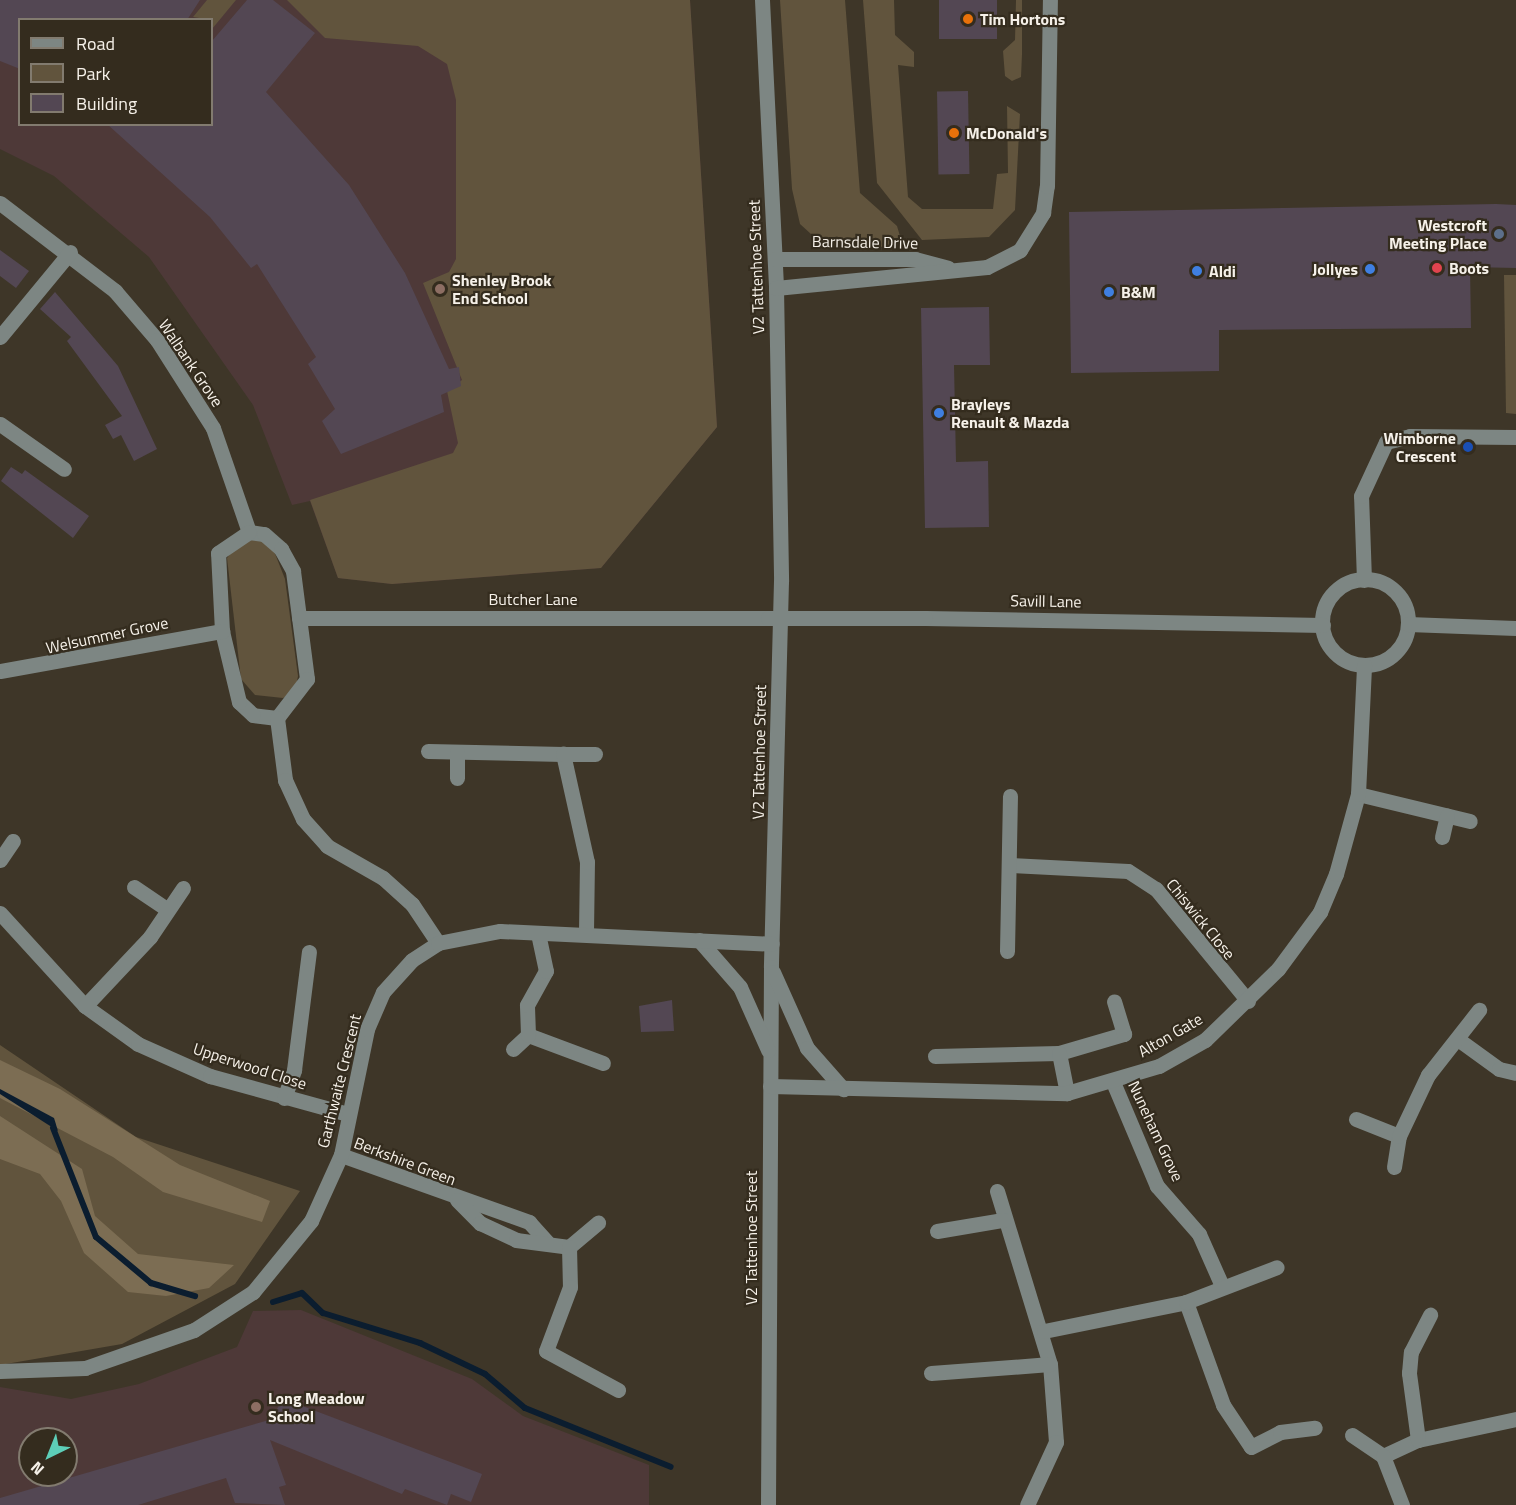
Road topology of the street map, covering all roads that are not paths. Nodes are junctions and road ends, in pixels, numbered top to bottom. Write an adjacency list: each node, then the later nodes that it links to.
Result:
1 (762, 0): 5 (street, V2 Tattenhoe Street)
2 (1050, 0): 6 (street, Barnsdale Drive)
3 (0, 203): 4 (street, Walbank Grove)
4 (70, 252): 8 (street); 12 (street, Walbank Grove)
5 (775, 259): 6 (street, Barnsdale Drive); 7 (street, V2 Tattenhoe Street)
6 (954, 270): 7 (street, Barnsdale Drive)
7 (776, 288): 44 (street, V2 Tattenhoe Street)
8 (0, 337)
9 (0, 424): 11 (street)
10 (1516, 437): 13 (street)
11 (63, 469)
12 (249, 532): 14 (street); 19 (street)
13 (1364, 580): 16 (street); 17 (street)
14 (299, 618): 15 (street, Butcher Lane); 22 (street)
15 (768, 618): 17 (street, Savill Lane, bridge)
16 (1408, 624): 18 (street); 20 (street)
17 (1323, 625): 20 (street)
18 (1516, 628)
19 (222, 631): 21 (street, Welsummer Grove); 22 (street)
20 (1364, 665): 28 (street, Alton Gate)
21 (0, 670)
22 (277, 718): 43 (street)
23 (428, 751): 24 (street)
24 (457, 752): 25 (street); 27 (street)
25 (563, 754): 26 (street); 40 (street)
26 (595, 754)
27 (457, 778)
28 (1358, 794): 30 (street); 48 (street, Alton Gate)
29 (1010, 796): 35 (street)
30 (1447, 816): 31 (street); 32 (street)
31 (1470, 821)
32 (1442, 837)
33 (14, 841): 34 (street)
34 (0, 860)
35 (1011, 865): 45 (street); 48 (street, Chiswick Close)
36 (134, 887): 38 (street)
37 (183, 888): 38 (street)
38 (167, 909): 50 (street)
39 (0, 913): 50 (street, Upperwood Close)
40 (586, 932): 41 (street, Garthwaite Crescent); 42 (street, Garthwaite Crescent)
41 (538, 933): 43 (street, Garthwaite Crescent); 52 (street)
42 (699, 940): 44 (street, Garthwaite Crescent); 56 (street)
43 (438, 943): 65 (street, Garthwaite Crescent)
44 (772, 944): 47 (street, V2 Tattenhoe Street)
45 (1007, 951)
46 (309, 952): 64 (street)
47 (771, 967): 56 (street, V2 Tattenhoe Street); 62 (street)
48 (1248, 1001): 60 (street, Alton Gate)
49 (1114, 1002): 55 (street)
50 (85, 1006): 64 (street, Upperwood Close)
51 (1479, 1010): 53 (street)
52 (528, 1035): 54 (street); 58 (street)
53 (1459, 1040): 59 (street); 67 (street)
54 (513, 1049)
55 (1059, 1053): 57 (street); 63 (street)
56 (770, 1056): 61 (street, V2 Tattenhoe Street)
57 (935, 1056)
58 (603, 1064)
59 (1516, 1074)
60 (1113, 1082): 63 (street, Alton Gate); 78 (street, Nuneham Grove)
61 (770, 1086): 62 (street, Alton Gate); 91 (street, V2 Tattenhoe Street)
62 (843, 1089): 63 (street, Alton Gate)
63 (1067, 1093)
64 (284, 1098): 65 (street, Upperwood Close)
65 (348, 1114): 68 (street, Garthwaite Crescent)
66 (1356, 1119): 67 (street)
67 (1399, 1136): 69 (street)
68 (341, 1155): 71 (street, Berkshire Green); 83 (street, Garthwaite Crescent)
69 (1394, 1167)
70 (997, 1191): 72 (street)
71 (457, 1200): 75 (street, Berkshire Green); 75 (street, Berkshire Green)
72 (1003, 1220): 74 (street); 81 (street)
73 (598, 1223): 76 (street)
74 (937, 1230)
75 (548, 1242): 76 (street, Berkshire Green)
76 (570, 1246): 85 (street)
77 (1277, 1267): 78 (street)
78 (1222, 1286): 79 (street)
79 (1186, 1302): 81 (street); 87 (street)
80 (1430, 1315): 89 (street)
81 (1044, 1331): 82 (street)
82 (1050, 1364): 84 (street); 92 (street)
83 (0, 1371)
84 (931, 1372)
85 (618, 1390)
86 (1516, 1419): 89 (street)
87 (1315, 1428)
88 (1352, 1435): 90 (street)
89 (1418, 1440): 90 (street)
90 (1383, 1456): 93 (street)
91 (768, 1505)
92 (1027, 1505)
93 (1402, 1505)

